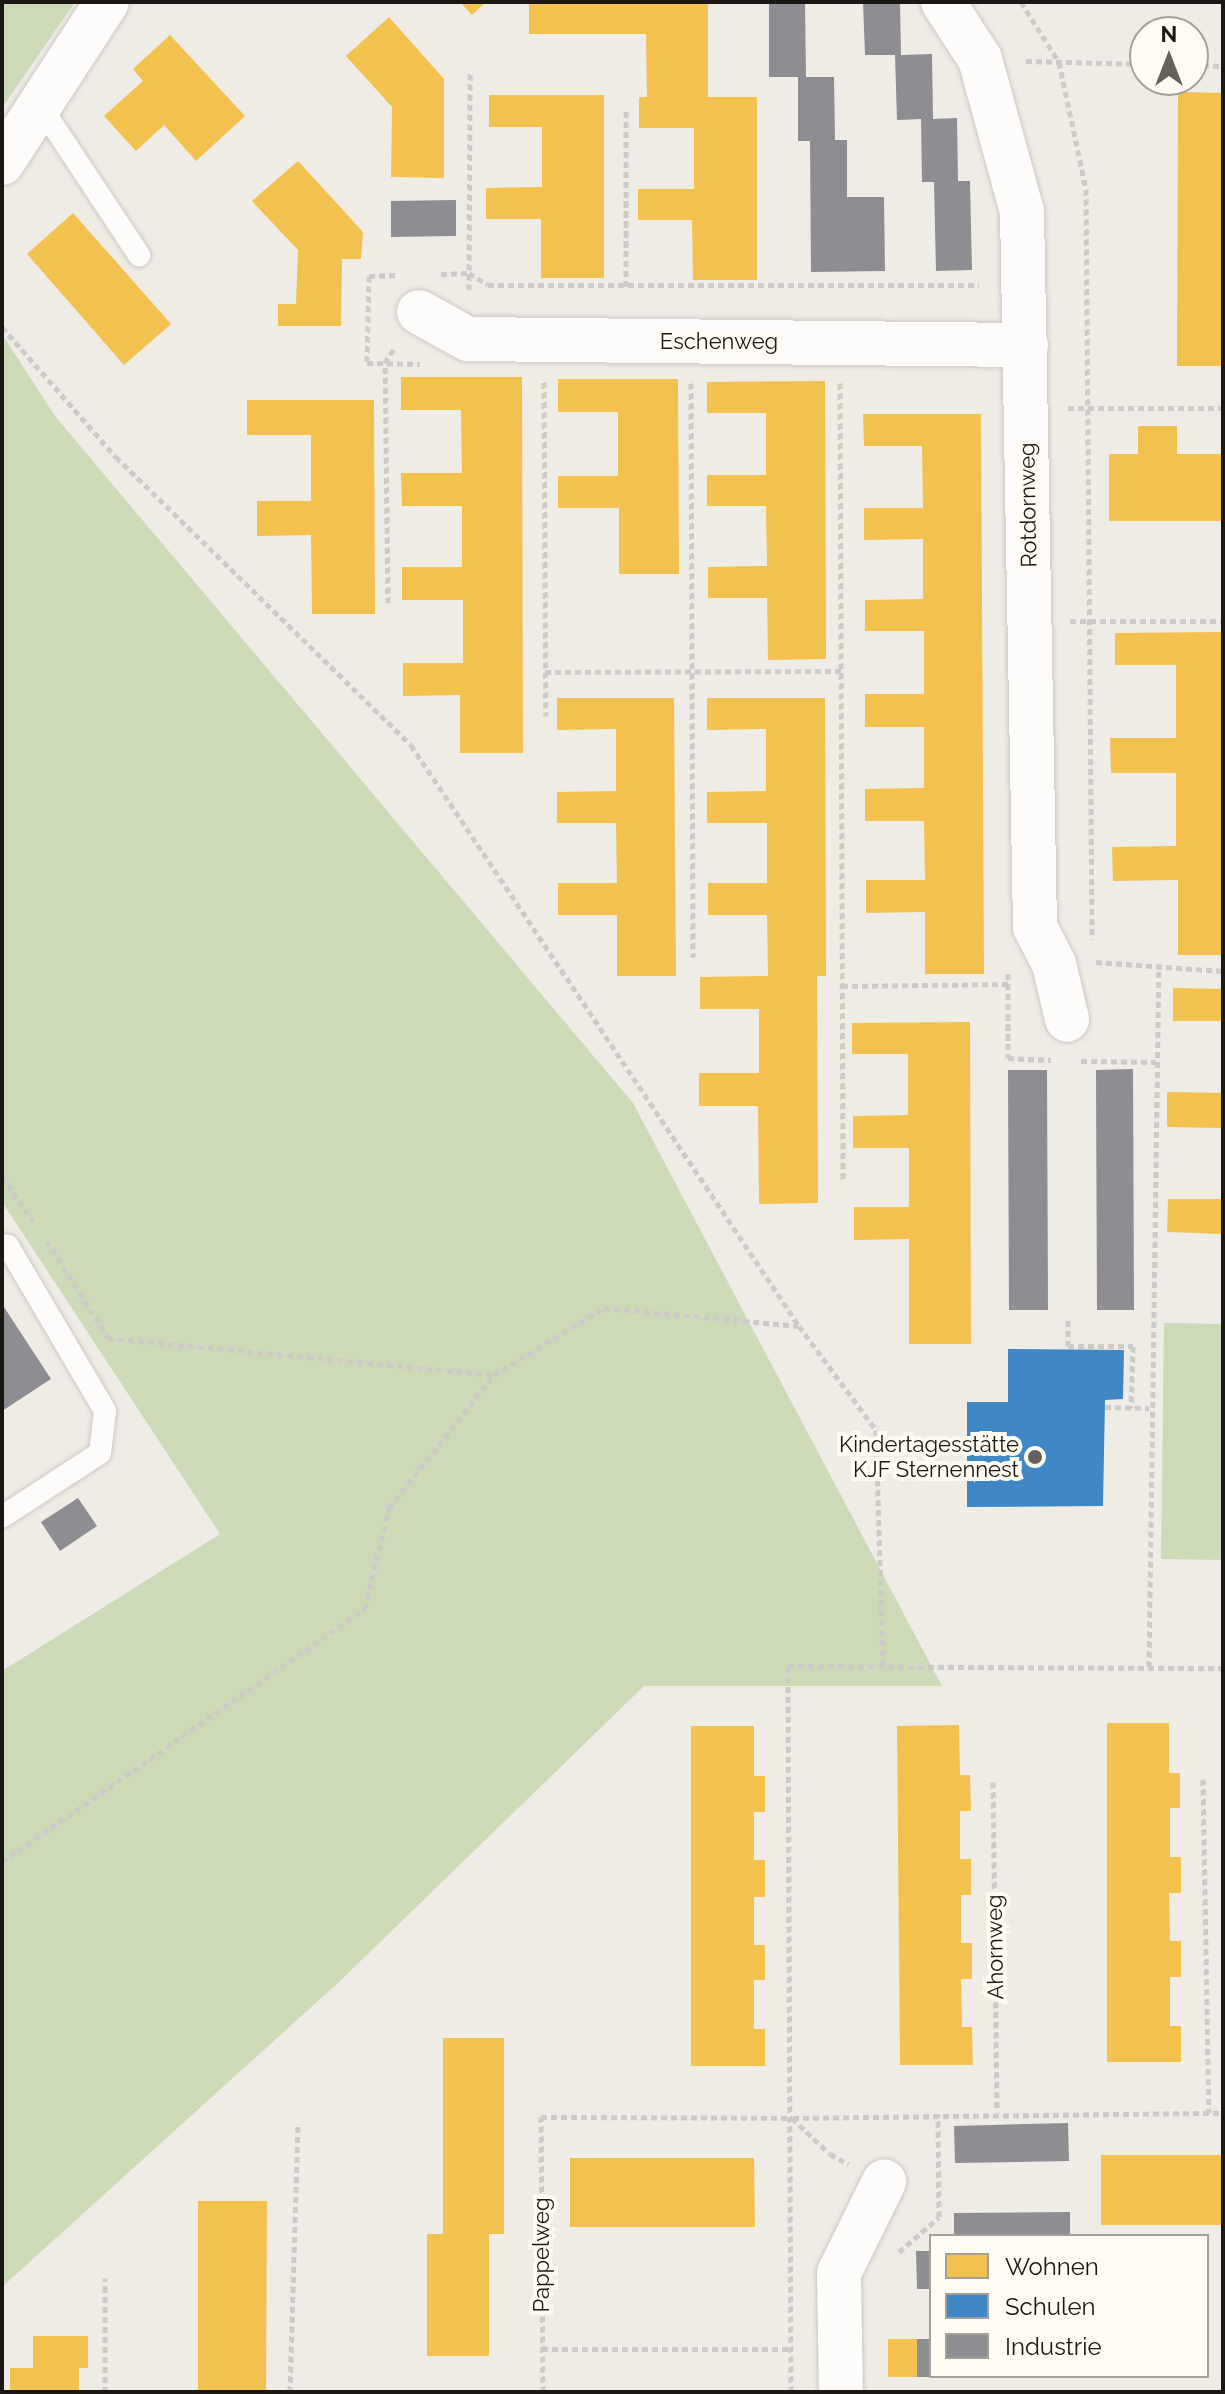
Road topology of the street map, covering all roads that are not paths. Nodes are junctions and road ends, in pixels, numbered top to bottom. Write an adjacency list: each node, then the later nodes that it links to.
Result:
1 (107, 2): 3 (street)
2 (943, 2): 7 (street, Rotdornweg)
3 (41, 107): 4 (street); 5 (lane)
4 (2, 163)
5 (139, 255)
6 (419, 312): 7 (street, Eschenweg)
7 (1026, 345): 8 (street, Rotdornweg)
8 (1067, 1019)
9 (2, 1245): 10 (lane)
10 (2, 1517)
11 (884, 2182): 12 (street)
12 (841, 2392)

